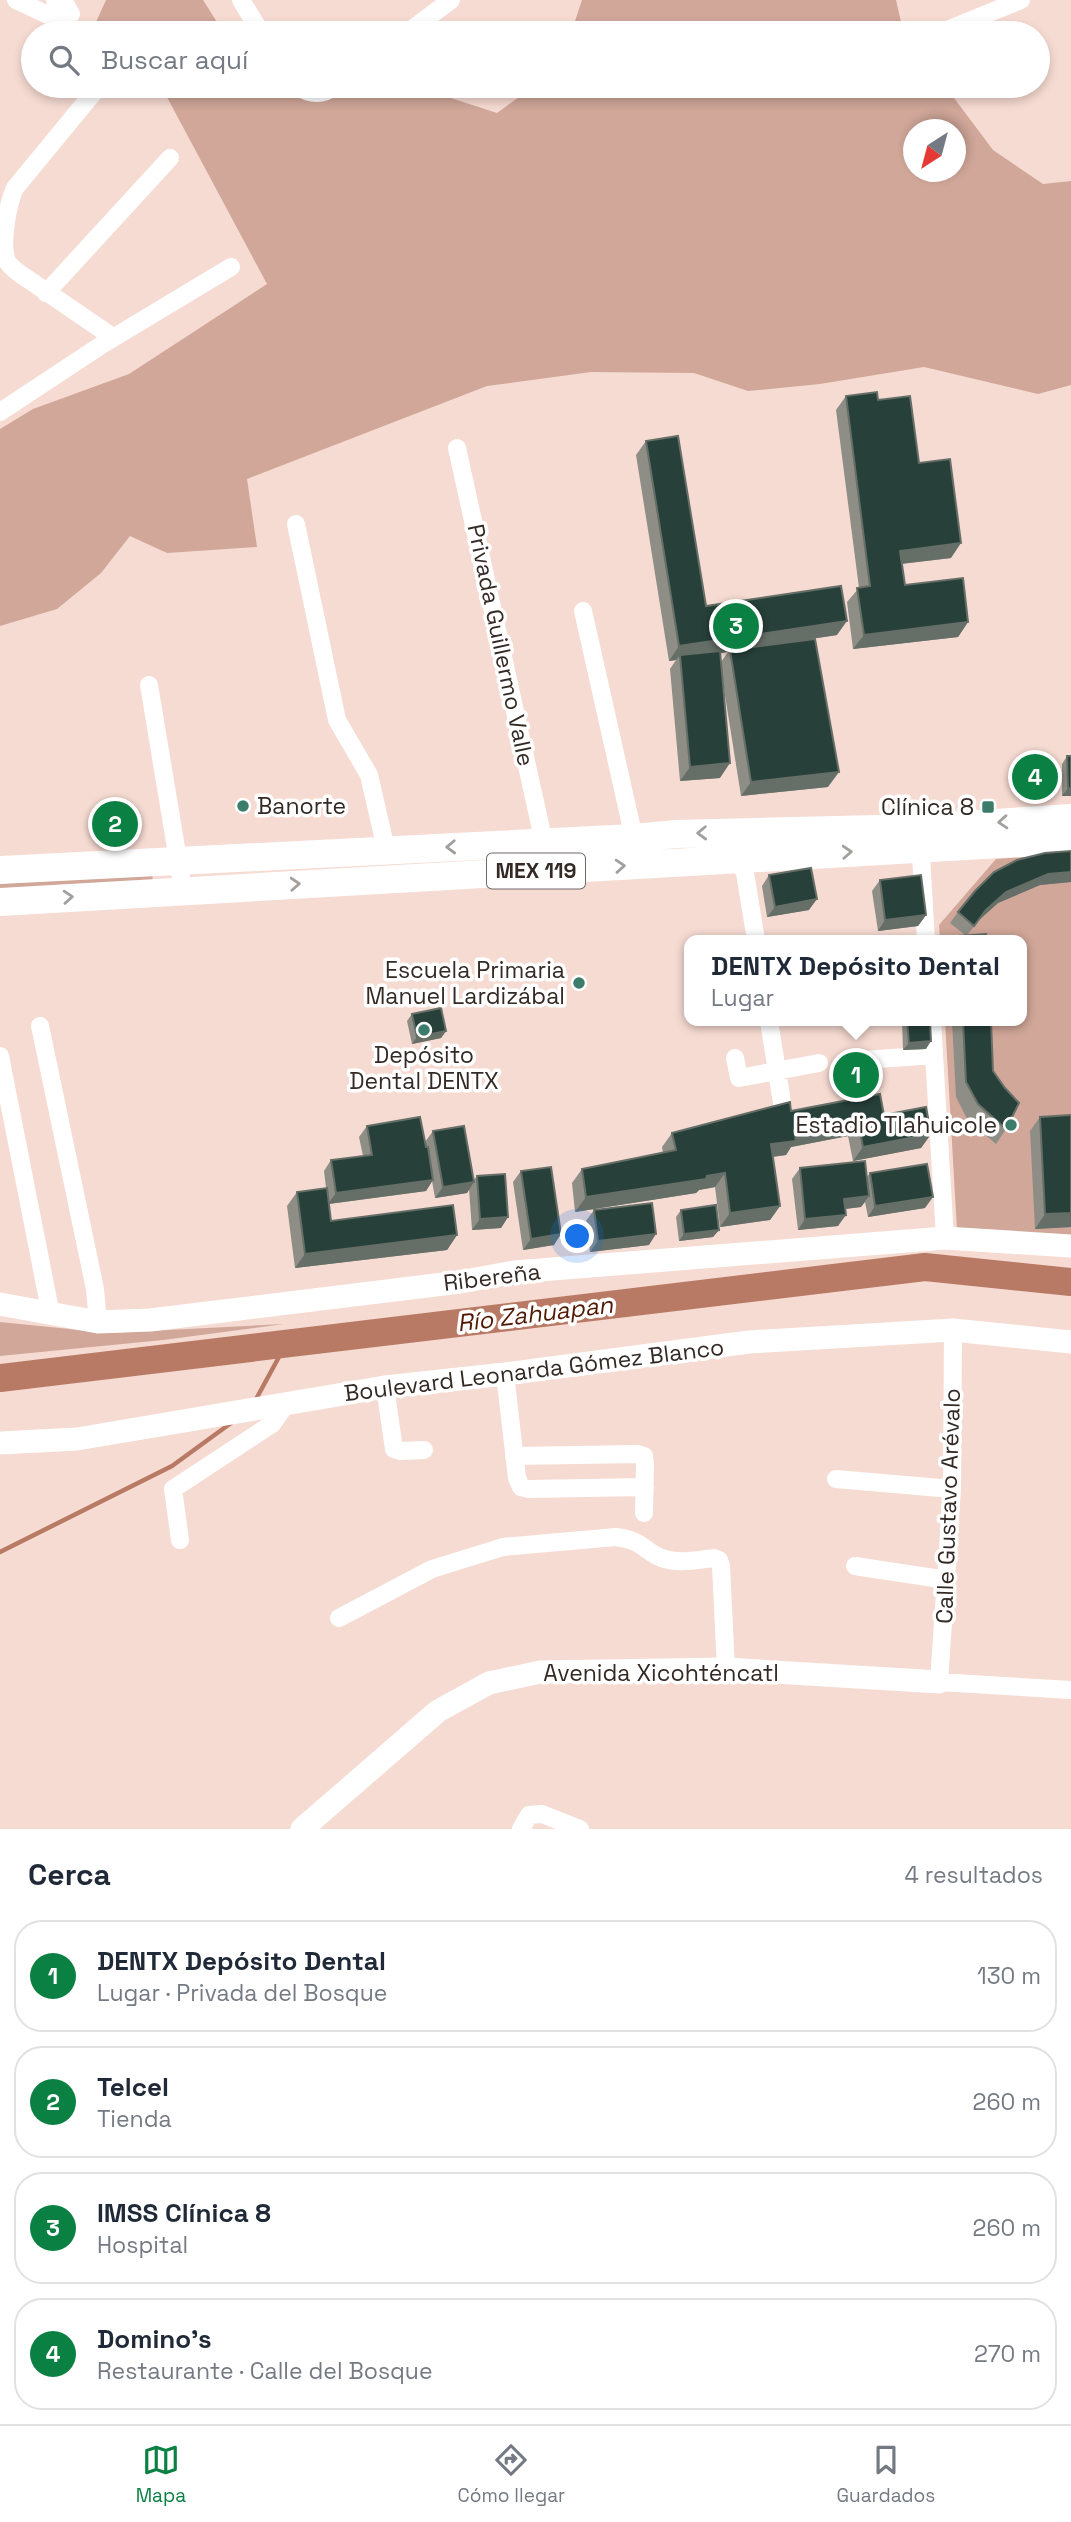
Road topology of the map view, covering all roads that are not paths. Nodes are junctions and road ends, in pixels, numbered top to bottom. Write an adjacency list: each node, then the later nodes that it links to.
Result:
1 (16, 0): 2 (street)
2 (55, 0)
3 (241, 0): 6 (street)
4 (451, 0): 7 (street)
5 (1021, 0): 8 (street)
6 (254, 21)
7 (423, 21)
8 (969, 21)
9 (89, 98): 12 (street)
10 (170, 158): 12 (street)
11 (231, 267): 13 (street)
12 (46, 293): 13 (street)
13 (114, 338): 14 (street)
14 (0, 412)
15 (457, 448): 23 (street, Privada Guillermo Valle)
16 (296, 524): 24 (street)
17 (583, 611): 20 (street)
18 (149, 685): 26 (street)
19 (1071, 818): 21 (main road, MEX 119, one-way to 21)
20 (634, 838): 23 (main road, MEX 119); 25 (main road, MEX 119, one-way to 20)
21 (920, 838): 22 (main road, MEX 119); 25 (main road, MEX 119); 31 (street)
22 (1071, 840)
23 (544, 843): 24 (main road, MEX 119, one-way to 24)
24 (386, 849): 26 (main road, MEX 119)
25 (743, 850): 28 (main road, MEX 119, one-way to 25); 30 (street)
26 (178, 860): 27 (main road, MEX 119); 28 (street)
27 (0, 870)
28 (183, 890): 29 (main road, MEX 119, one-way to 28)
29 (0, 902)
30 (755, 935)
31 (926, 935)
32 (40, 1026): 46 (street)
33 (770, 1026): 40 (street)
34 (932, 1026): 35 (street)
35 (934, 1055): 38 (street); 42 (street)
36 (0, 1056): 45 (street)
37 (735, 1058): 40 (street)
38 (851, 1061)
39 (819, 1063): 40 (street)
40 (778, 1070): 41 (street)
41 (783, 1109)
42 (946, 1238): 43 (street, Ribereña); 46 (street, Ribereña)
43 (1071, 1246)
44 (0, 1304): 45 (street, Ribereña)
45 (51, 1315): 46 (street, Ribereña)
46 (98, 1322)
47 (953, 1330): 48 (street, Boulevard Leonarda Gómez Blanco); 49 (street, Boulevard Leonarda Gómez Blanco); 57 (street, Calle Gustavo Arévalo)
48 (1071, 1342)
49 (505, 1374): 50 (street, Boulevard Leonarda Gómez Blanco); 54 (street)
50 (385, 1387): 51 (street, Boulevard Leonarda Gómez Blanco); 53 (street)
51 (287, 1403): 52 (street, Boulevard Leonarda Gómez Blanco); 59 (street)
52 (0, 1443)
53 (424, 1450)
54 (514, 1456): 56 (street); 56 (street)
55 (835, 1479): 57 (street)
56 (645, 1487): 58 (street)
57 (952, 1489): 61 (street, Calle Gustavo Arévalo)
58 (644, 1513)
59 (180, 1540)
60 (855, 1566): 61 (street)
61 (947, 1580): 64 (street, Calle Gustavo Arévalo)
62 (339, 1618): 63 (street)
63 (726, 1669): 64 (street, Avenida Xicohténcatl); 66 (street, Avenida Xicohténcatl)
64 (939, 1682): 65 (street, Avenida Xicohténcatl)
65 (1071, 1690)
66 (303, 1829)
67 (521, 1829): 68 (street)
68 (580, 1829)

